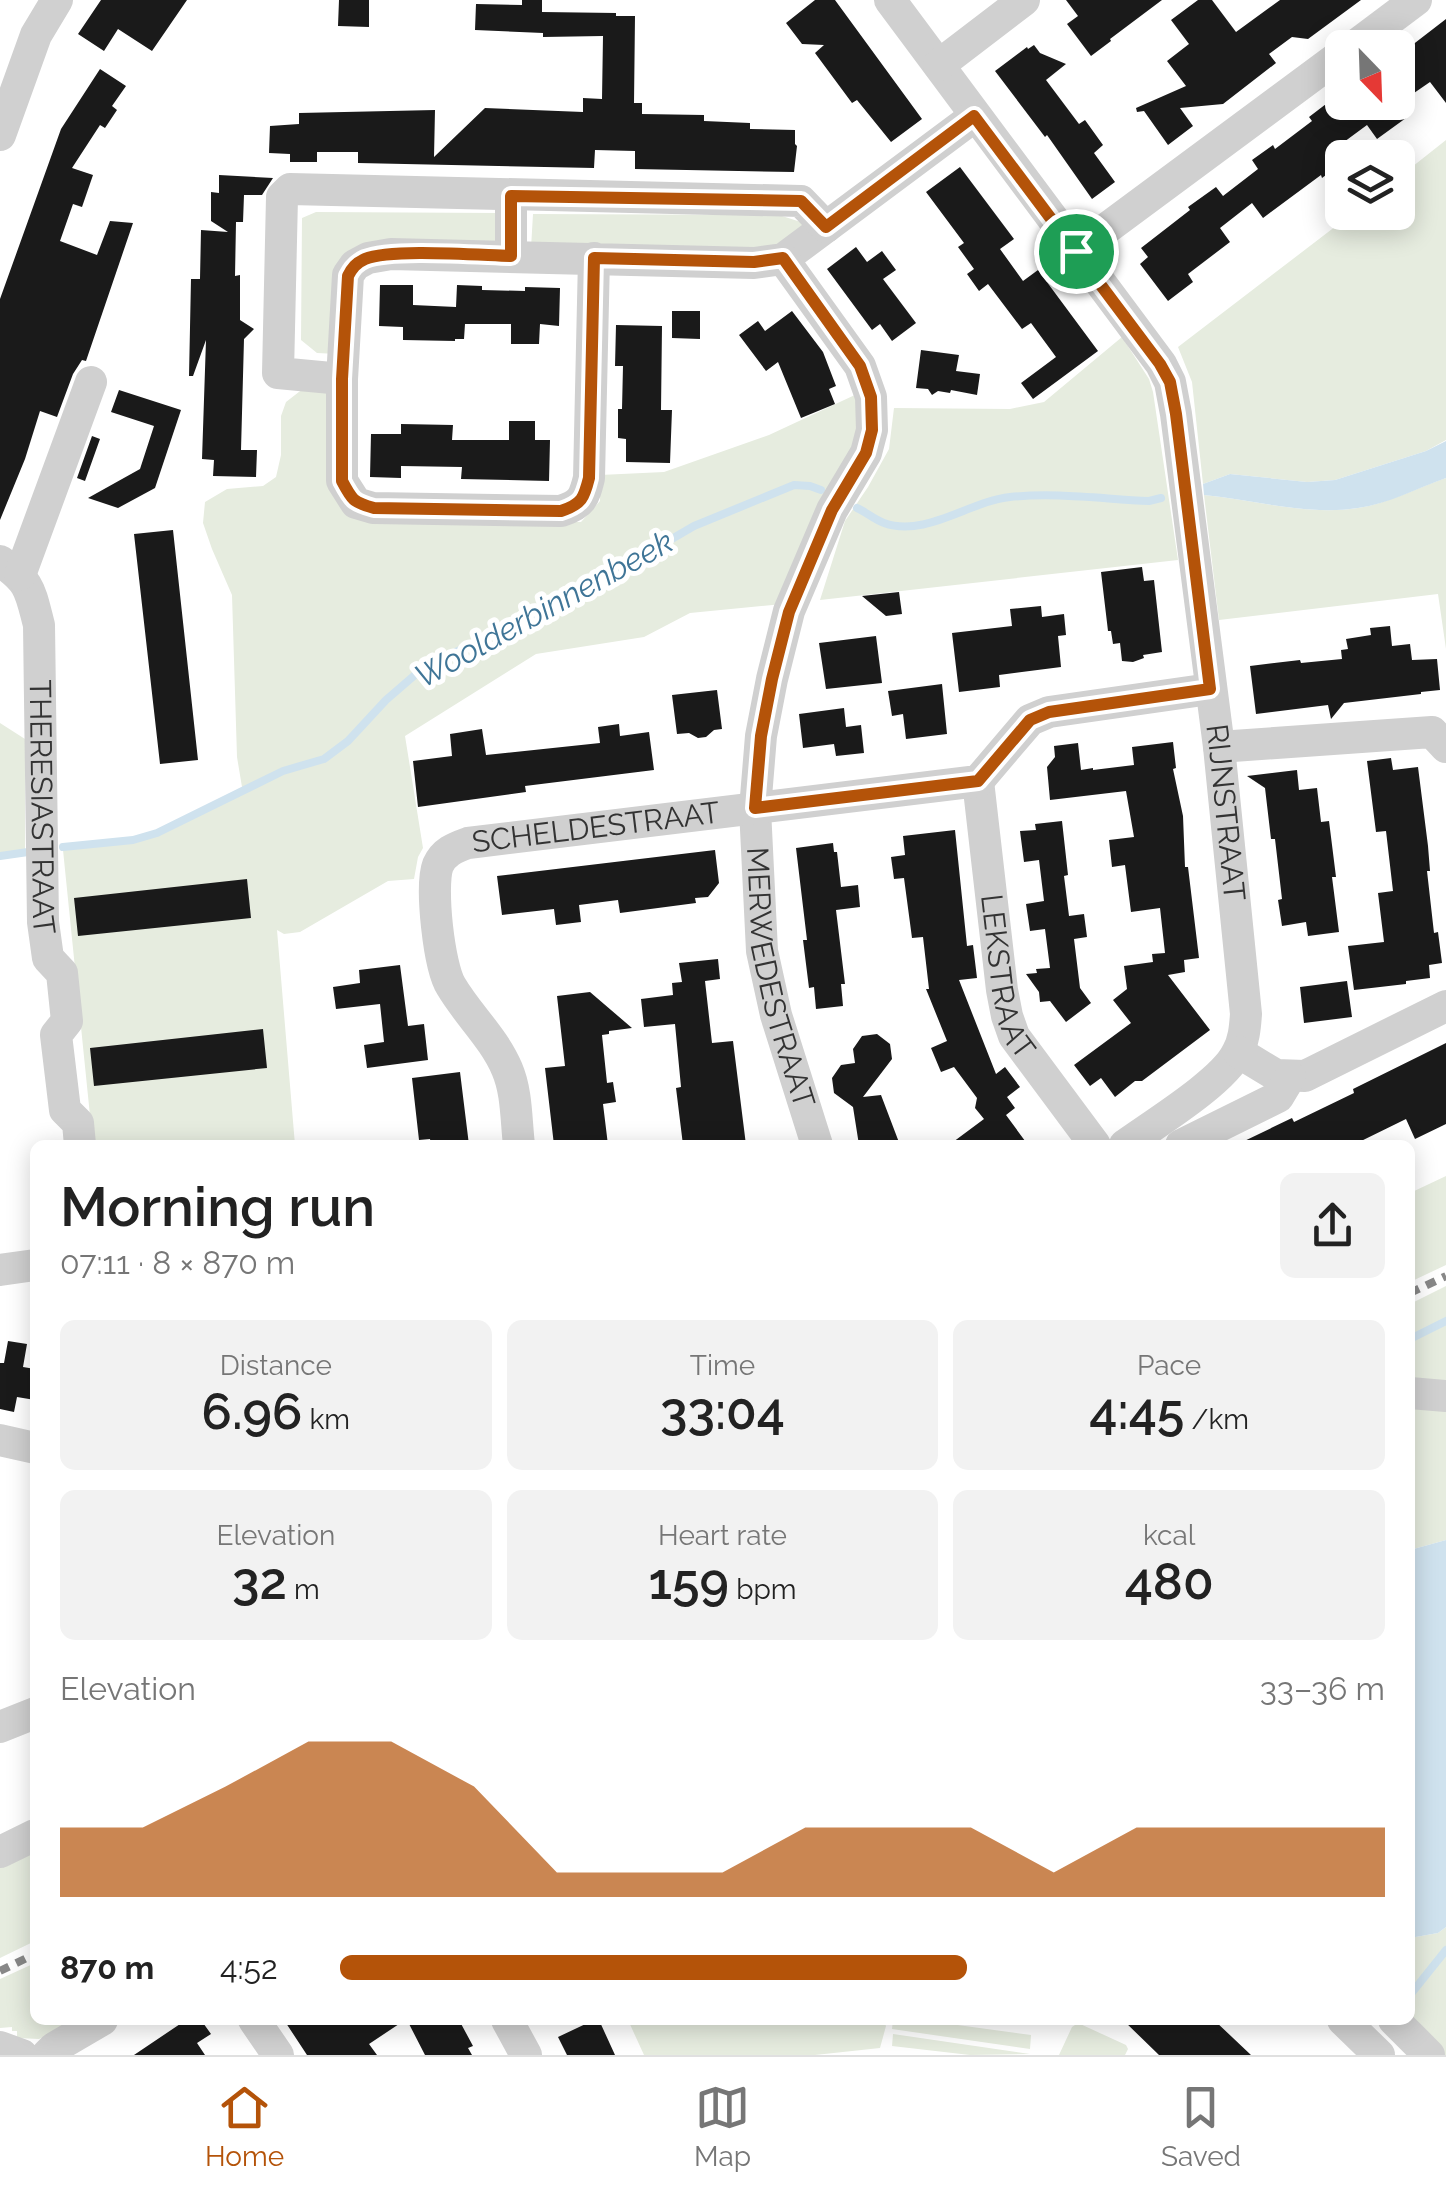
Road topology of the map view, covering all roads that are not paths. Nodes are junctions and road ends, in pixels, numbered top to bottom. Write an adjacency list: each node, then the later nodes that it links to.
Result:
1 (58, 0): 9 (street)
2 (890, 0): 6 (street, RIJNSTRAAT)
3 (1024, 0): 6 (street)
4 (1416, 0): 5 (street)
5 (1376, 30)
6 (939, 65): 8 (street, RIJNSTRAAT)
7 (1325, 67): 12 (street)
8 (974, 116): 11 (street); 12 (street, RIJNSTRAAT)
9 (0, 135)
10 (511, 196): 11 (street); 13 (street); 16 (street)
11 (826, 227): 15 (street)
12 (1076, 251): 19 (street, RIJNSTRAAT)
13 (511, 256): 14 (street); 16 (street)
14 (594, 258): 15 (street); 16 (street)
15 (783, 258): 23 (street, MERWEDESTRAAT)
16 (342, 379)
17 (91, 382): 18 (street, THERESIASTRAAT)
18 (10, 568): 27 (street, THERESIASTRAAT)
19 (1210, 689): 21 (street, RIJNSTRAAT); 22 (street)
20 (1446, 746): 21 (street)
21 (1218, 747): 25 (street, RIJNSTRAAT)
22 (978, 781): 23 (street, SCHELDESTRAAT); 30 (street, LEKSTRAAT)
23 (755, 808): 28 (street, SCHELDESTRAAT); 29 (street, MERWEDESTRAAT)
24 (1446, 1006): 26 (street)
25 (1238, 1052): 26 (street); 31 (street)
26 (1290, 1077): 32 (street)
27 (80, 1140)
28 (518, 1140)
29 (814, 1140)
30 (1091, 1140)
31 (1142, 1140)
32 (1191, 1140)
33 (30, 1266): 34 (street)
34 (0, 1270)
35 (1415, 1393): 36 (street)
36 (1446, 1396)
37 (0, 1440): 38 (street)
38 (30, 1447)
39 (30, 1715): 40 (street)
40 (0, 1727)
41 (30, 1837): 42 (street)
42 (0, 1852)
43 (93, 2025): 50 (street)
44 (257, 2025): 51 (street)
45 (510, 2025): 52 (street)
46 (1348, 2025): 53 (street)
47 (1399, 2025): 54 (street)
48 (0, 2047): 49 (street)
49 (22, 2055)
50 (47, 2055)
51 (278, 2055)
52 (526, 2055)
53 (1379, 2055)
54 (1428, 2055)

